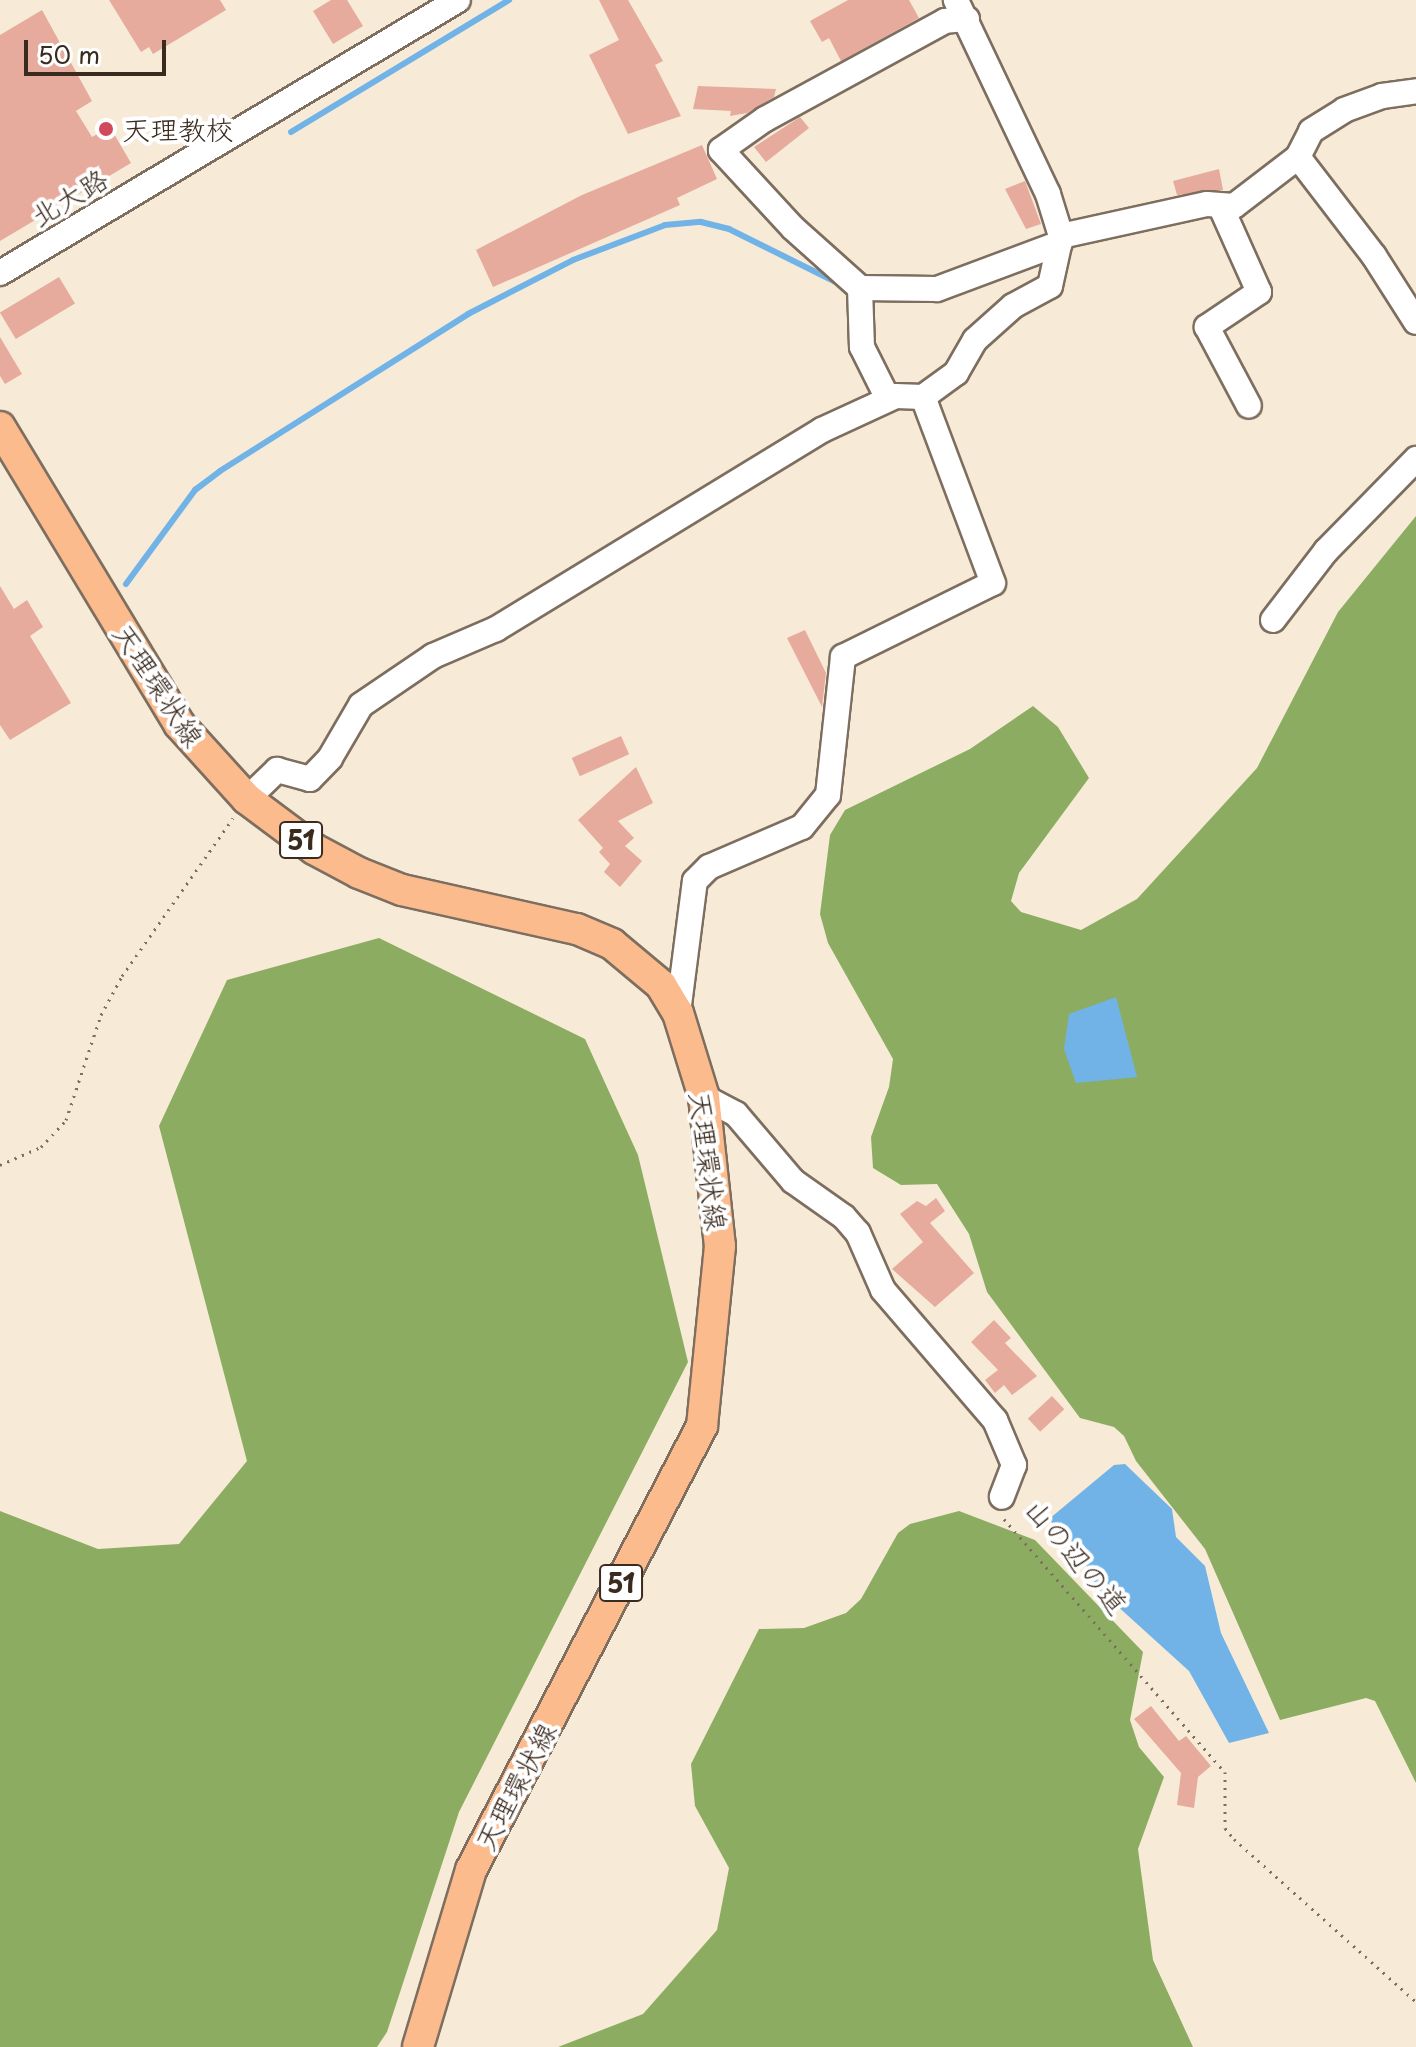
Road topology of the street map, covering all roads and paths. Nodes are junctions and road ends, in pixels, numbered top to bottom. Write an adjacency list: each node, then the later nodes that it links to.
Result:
1 (458, 0): 7 (street, 北大路)
2 (961, 9): 6 (street); 8 (street)
3 (1416, 91): 4 (street)
4 (1298, 157): 5 (street); 9 (street)
5 (1221, 207): 6 (street); 12 (street)
6 (1060, 240): 8 (street); 10 (street)
7 (0, 273)
8 (860, 288): 11 (street)
9 (1416, 322)
10 (923, 397): 11 (street); 17 (street)
11 (888, 399): 16 (street)
12 (1249, 406)
13 (0, 427): 16 (main road, 天理環状線 / 51)
14 (1416, 459): 15 (street)
15 (1273, 620)
16 (247, 799): 17 (main road, 天理環状線 / 51); 19 (path)
17 (678, 1013): 18 (main road, 天理環状線 / 51)
18 (704, 1097): 20 (street, 山の辺の道); 22 (main road, 天理環状線 / 51)
19 (0, 1165)
20 (1002, 1497): 21 (path, 山の辺の道)
21 (1416, 2002)
22 (418, 2047)

